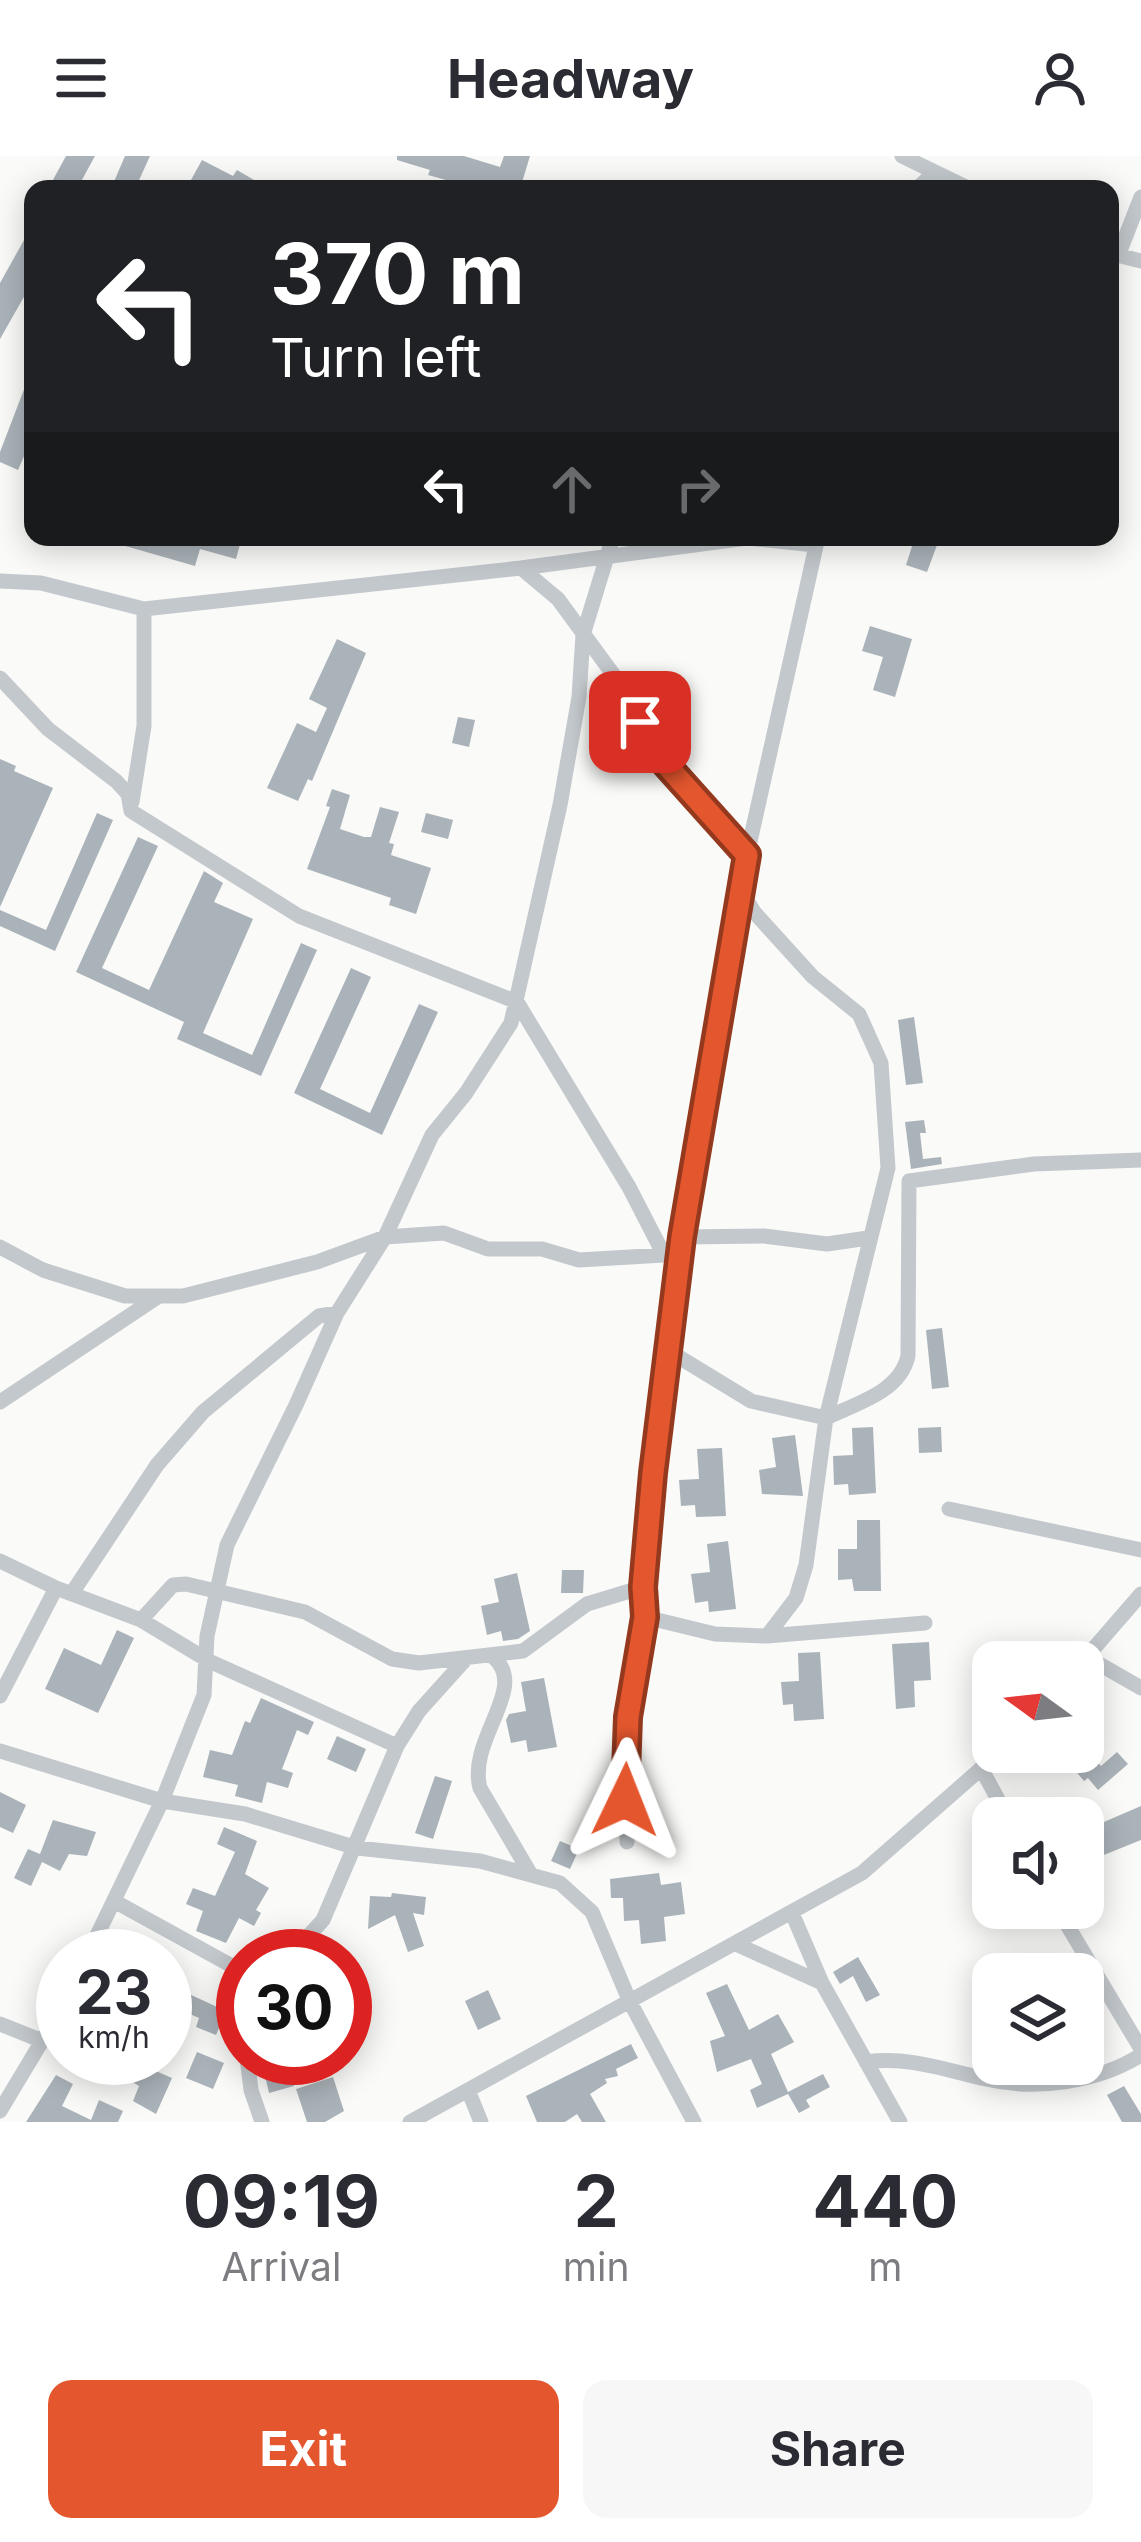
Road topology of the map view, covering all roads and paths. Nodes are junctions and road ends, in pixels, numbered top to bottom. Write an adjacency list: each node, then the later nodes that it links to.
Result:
1 (902, 156): 2 (street)
2 (930, 180)
3 (1141, 197): 4 (street)
4 (1119, 243)
5 (609, 546): 8 (street)
6 (687, 546): 8 (street)
7 (816, 546): 15 (street)
8 (604, 557): 9 (street); 12 (street)
9 (520, 568): 11 (street); 12 (street)
10 (0, 581): 11 (street)
11 (144, 609): 14 (street)
12 (583, 635): 15 (street); 17 (street)
13 (0, 678): 14 (street)
14 (131, 811): 17 (street)
15 (747, 855): 16 (street)
16 (741, 891): 19 (street); 22 (street)
17 (518, 1002): 21 (street); 25 (street)
18 (1141, 1160): 20 (street)
19 (888, 1168): 20 (street); 23 (street)
20 (909, 1181): 30 (street)
21 (385, 1237): 25 (street); 26 (street); 27 (street)
22 (682, 1237): 23 (street); 25 (street); 28 (street)
23 (868, 1238): 30 (street)
24 (0, 1247): 26 (street)
25 (664, 1255)
26 (159, 1296): 29 (street)
27 (337, 1313): 35 (street); 36 (street)
28 (669, 1351): 30 (street); 34 (street)
29 (0, 1402)
30 (826, 1418): 41 (street)
31 (949, 1509): 32 (street)
32 (1141, 1550)
33 (0, 1561): 36 (street)
34 (643, 1587): 38 (street); 43 (street)
35 (217, 1590): 39 (street); 44 (street); 45 (street)
36 (64, 1591): 39 (street); 48 (street)
37 (1141, 1594): 42 (street)
38 (645, 1617): 41 (street); 53 (street)
39 (141, 1620): 45 (street)
40 (925, 1623): 41 (street)
41 (767, 1636)
42 (1100, 1641)
43 (491, 1656): 44 (street); 55 (street)
44 (464, 1660): 49 (street)
45 (208, 1661): 49 (street); 52 (street)
46 (1104, 1669): 47 (street)
47 (1141, 1688)
48 (0, 1696)
49 (397, 1746): 54 (street)
50 (0, 1751): 52 (street)
51 (975, 1773): 57 (street)
52 (162, 1801): 54 (street); 56 (street)
53 (627, 1842)
54 (357, 1848): 55 (street); 59 (street)
55 (530, 1873): 64 (street)
56 (114, 1900): 58 (street); 62 (street)
57 (792, 1913): 61 (street); 63 (street)
58 (100, 1929)
59 (315, 1929)
60 (1069, 1929): 68 (street)
61 (738, 1945): 63 (street); 64 (street)
62 (216, 1957)
63 (822, 1983): 69 (street)
64 (630, 2002): 71 (street); 76 (street)
65 (0, 2024): 66 (street)
66 (36, 2038)
67 (36, 2047): 72 (street)
68 (1141, 2052): 69 (street)
69 (866, 2062): 77 (street)
70 (250, 2085): 73 (street)
71 (469, 2090): 74 (street); 75 (street)
72 (0, 2111)
73 (262, 2122)
74 (410, 2122)
75 (482, 2122)
76 (694, 2122)
77 (900, 2122)

